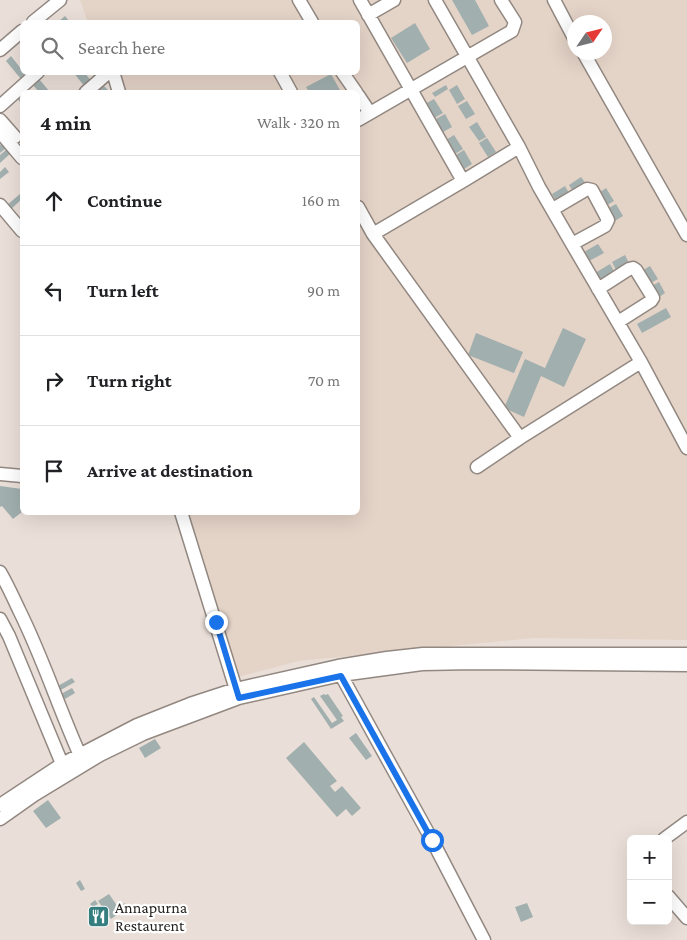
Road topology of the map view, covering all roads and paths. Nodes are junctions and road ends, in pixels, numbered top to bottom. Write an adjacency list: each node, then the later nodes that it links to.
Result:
1 (60, 0): 9 (street)
2 (299, 0): 10 (street)
3 (360, 0): 8 (street)
4 (394, 0): 8 (street)
5 (435, 0): 14 (street)
6 (501, 0): 14 (street)
7 (554, 0): 11 (street)
8 (368, 15): 21 (street)
9 (35, 20)
10 (311, 20)
11 (567, 25)
12 (20, 33): 13 (street)
13 (0, 50)
14 (467, 56): 21 (street); 33 (street)
15 (588, 60): 41 (street)
16 (35, 75): 27 (street)
17 (107, 75): 22 (street)
18 (112, 75): 23 (street)
19 (282, 75): 24 (street)
20 (344, 75): 25 (street)
21 (411, 89): 28 (street); 35 (street)
22 (88, 90)
23 (118, 90)
24 (290, 90)
25 (354, 90)
26 (360, 98): 28 (street)
27 (0, 106)
28 (370, 113): 29 (street)
29 (360, 119)
30 (0, 120): 32 (street)
31 (0, 132): 34 (street)
32 (20, 144)
33 (519, 147): 35 (street); 37 (street)
34 (20, 156)
35 (463, 181): 40 (street)
36 (0, 204): 39 (street)
37 (553, 209): 42 (street); 42 (street)
38 (360, 211): 40 (street)
39 (20, 229)
40 (373, 234): 46 (street)
41 (687, 235)
42 (572, 244): 43 (street)
43 (598, 289): 44 (street); 44 (street)
44 (618, 322): 45 (street)
45 (641, 362): 46 (street); 47 (street)
46 (520, 438): 48 (street)
47 (687, 448)
48 (477, 467)
49 (0, 474): 50 (street)
50 (20, 476)
51 (182, 515): 57 (street)
52 (1, 578): 58 (street)
53 (0, 619): 59 (street)
54 (687, 654): 56 (street)
55 (687, 665): 56 (street)
56 (340, 671): 57 (street); 66 (street)
57 (237, 693): 58 (street)
58 (82, 760): 59 (street)
59 (65, 770): 60 (street); 61 (street)
60 (0, 805)
61 (0, 819)
62 (685, 827): 63 (street)
63 (671, 835)
64 (672, 901): 65 (street)
65 (687, 918)
66 (484, 940)

